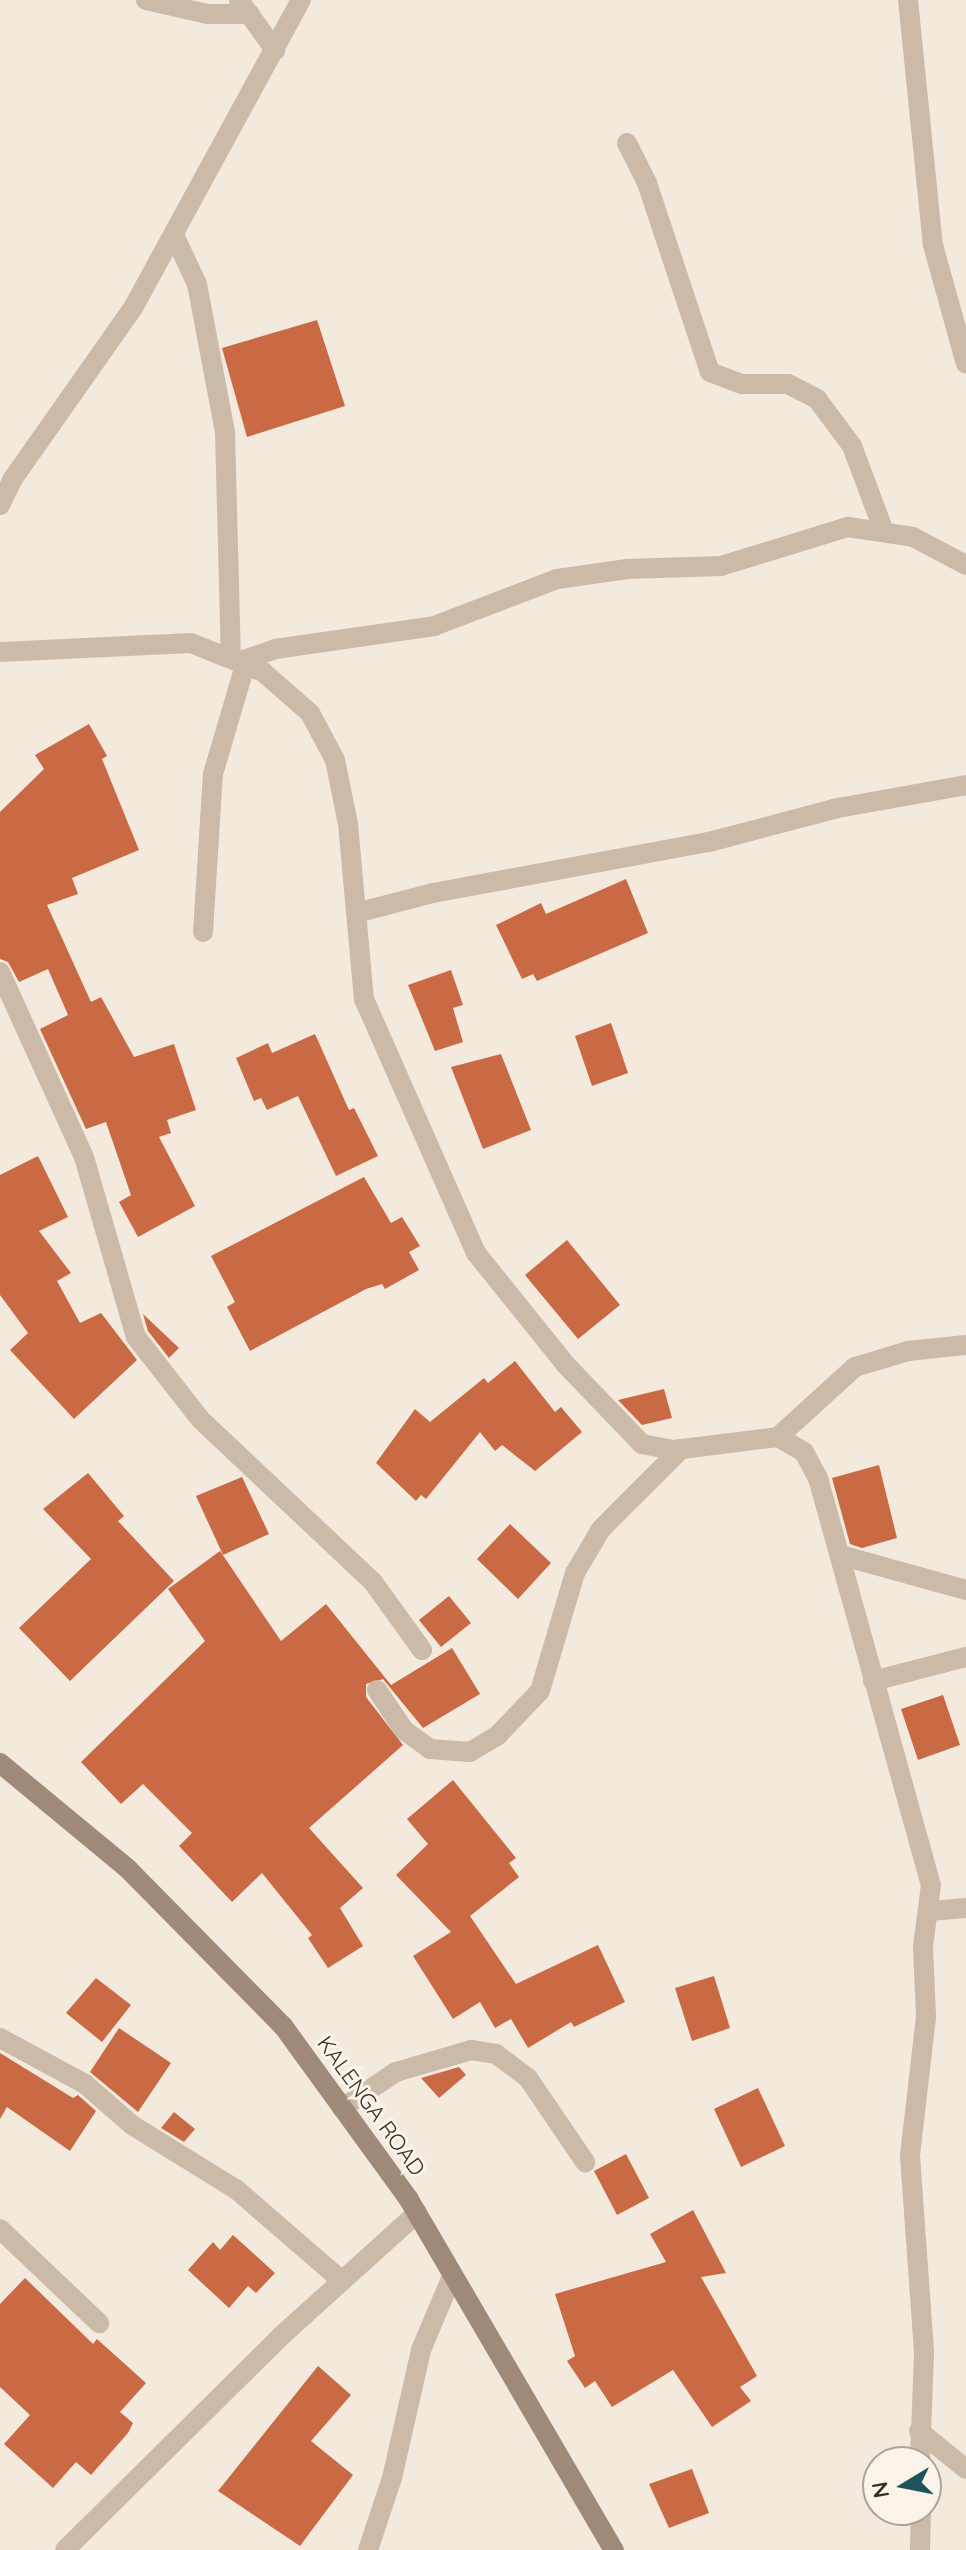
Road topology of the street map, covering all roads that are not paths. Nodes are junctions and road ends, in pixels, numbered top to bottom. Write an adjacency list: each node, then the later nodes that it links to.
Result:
1 (146, 0): 4 (street)
2 (301, 0): 5 (street)
3 (908, 0): 8 (street)
4 (245, 7): 5 (street)
5 (275, 50): 7 (street)
6 (627, 143): 10 (street)
7 (174, 235): 9 (street); 13 (street)
8 (966, 364)
9 (0, 505)
10 (883, 529): 11 (street); 13 (street)
11 (966, 565)
12 (0, 652): 13 (street)
13 (239, 660): 15 (street); 16 (street)
14 (966, 785): 15 (street)
15 (356, 913): 20 (street)
16 (203, 932)
17 (0, 972): 23 (street)
18 (966, 1345): 19 (street)
19 (778, 1437): 20 (street); 21 (street)
20 (681, 1449): 26 (street)
21 (840, 1555): 22 (street); 25 (street)
22 (966, 1590)
23 (422, 1650)
24 (966, 1657): 25 (street)
25 (873, 1681): 29 (street)
26 (377, 1690)
27 (0, 1763): 31 (main road, KALENGA ROAD)
28 (966, 1908): 29 (street)
29 (930, 1911): 38 (street)
30 (0, 2038): 36 (street)
31 (342, 2108): 32 (street); 33 (main road, KALENGA ROAD)
32 (585, 2162)
33 (417, 2213): 35 (main road, KALENGA ROAD); 36 (street)
34 (0, 2229): 37 (street)
35 (453, 2274): 43 (street); 44 (main road, KALENGA ROAD)
36 (342, 2281): 42 (street)
37 (99, 2323)
38 (919, 2431): 39 (street); 40 (street)
39 (919, 2446)
40 (966, 2469)
41 (921, 2526): 45 (street)
42 (65, 2550)
43 (368, 2550)
44 (614, 2550)
45 (920, 2550)

